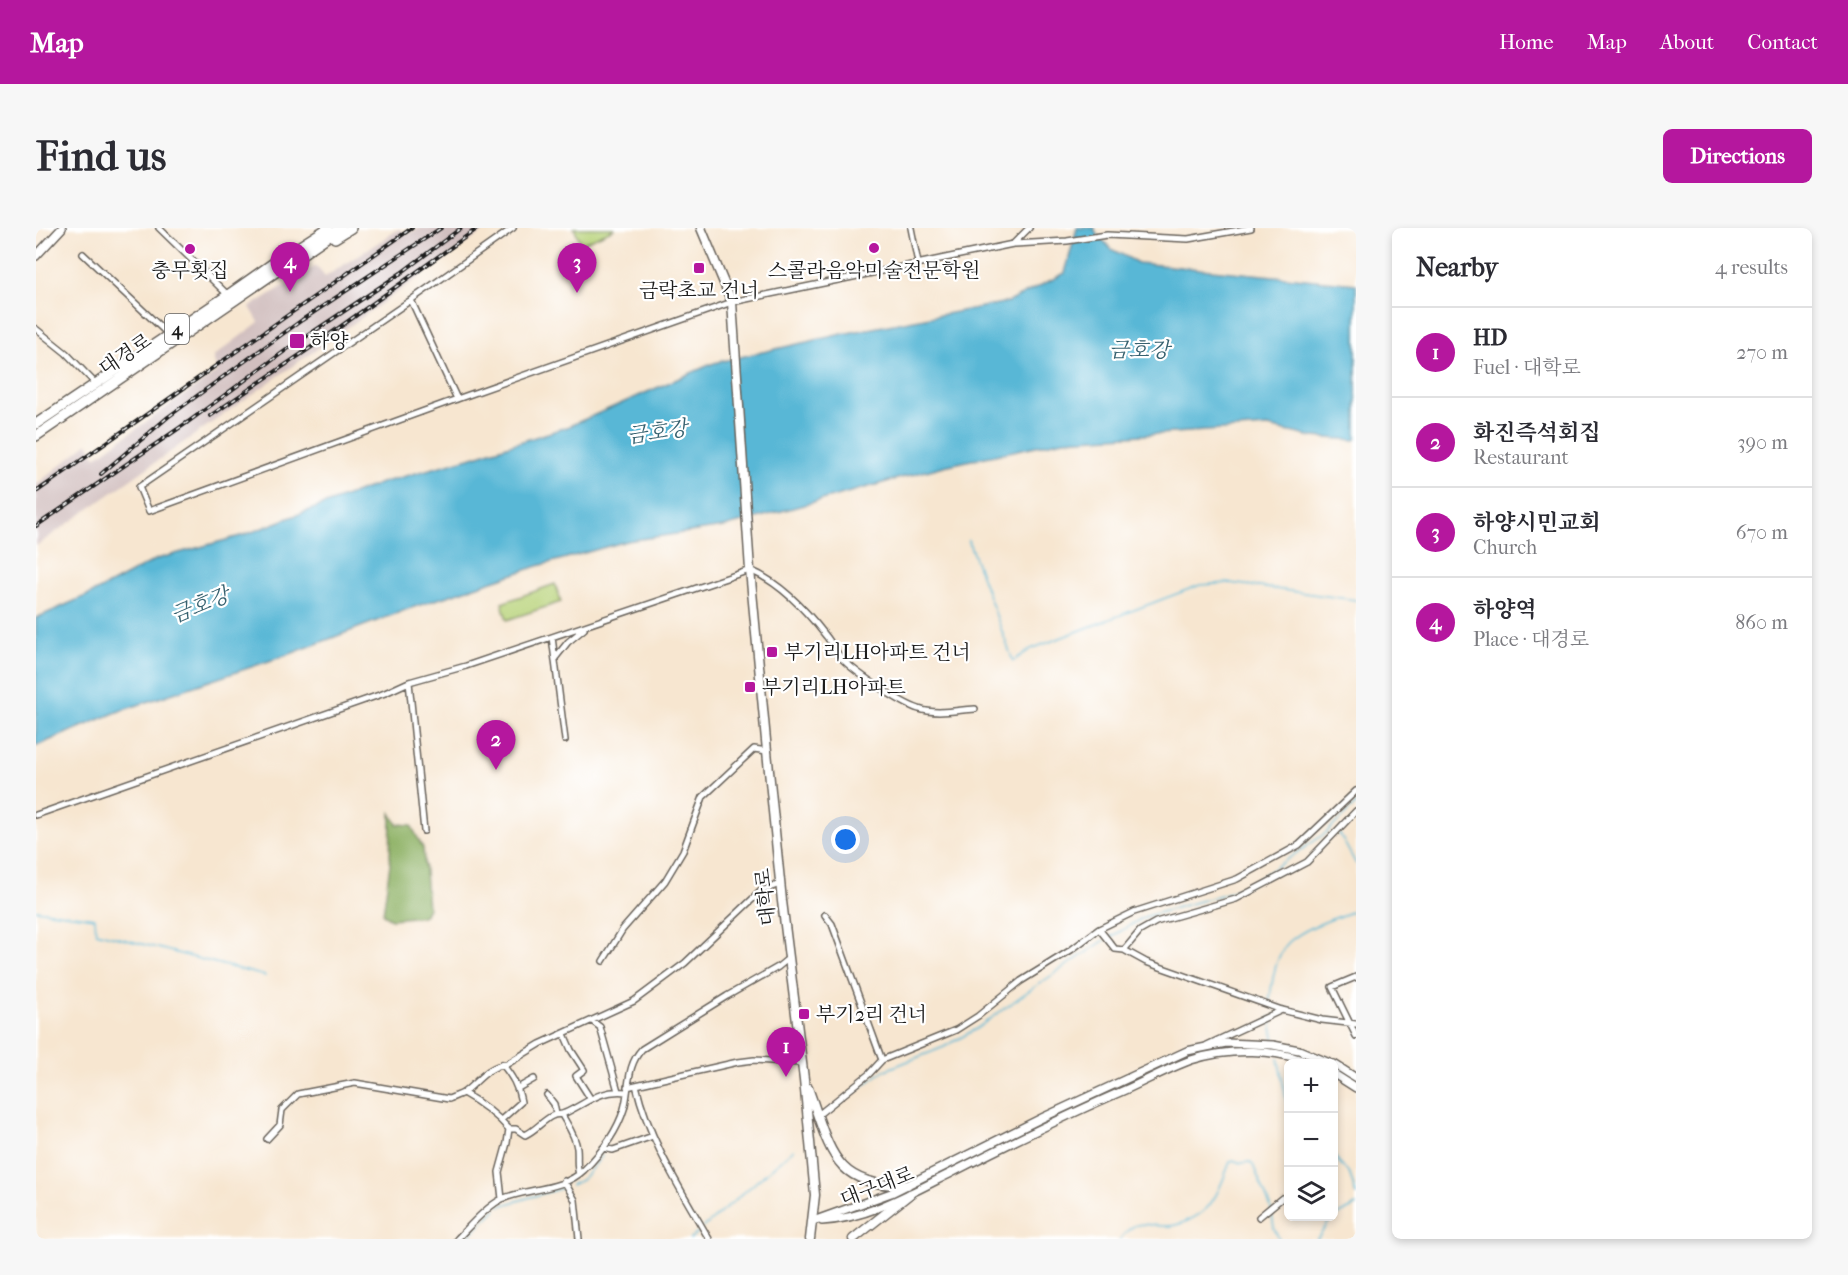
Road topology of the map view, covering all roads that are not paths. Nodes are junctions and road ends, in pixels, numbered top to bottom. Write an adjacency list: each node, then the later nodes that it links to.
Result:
1 (62, 228): 15 (street)
2 (159, 228): 17 (street)
3 (328, 228): 11 (main road)
4 (340, 228): 11 (main road)
5 (351, 228): 14 (main road)
6 (513, 228): 18 (street)
7 (701, 228): 19 (main road)
8 (911, 228): 16 (street)
9 (1029, 228): 12 (street)
10 (1251, 228): 12 (street)
11 (320, 234): 14 (main road, 대경로 / 4); 17 (main road, 대경로 / 4)
12 (1013, 244): 16 (street)
13 (83, 254): 21 (street)
14 (301, 255): 17 (main road, 대경로 / 4)
15 (36, 256)
16 (918, 263): 19 (street)
17 (230, 299): 21 (main road, 대경로 / 4); 25 (main road, 대경로 / 4)
18 (411, 300): 23 (street); 23 (street)
19 (732, 302): 23 (street); 26 (main road, 대학로)
20 (36, 329): 22 (street)
21 (168, 334): 22 (main road, 대경로 / 4)
22 (95, 383): 24 (main road, 대경로 / 4)
23 (457, 399)
24 (36, 424)
25 (36, 436)
26 (750, 570): 27 (street); 31 (street); 33 (main road, 대학로)
27 (588, 625): 28 (street); 29 (street)
28 (552, 637): 29 (street); 30 (street)
29 (556, 657): 32 (street)
30 (410, 682): 36 (street); 37 (street)
31 (975, 709)
32 (564, 740)
33 (766, 751): 38 (main road, 대학로); 43 (street)
34 (1356, 791): 40 (street)
35 (1356, 811): 41 (street)
36 (36, 815)
37 (424, 831)
38 (780, 884): 42 (main road, 대학로); 46 (street)
39 (825, 915): 54 (street)
40 (1099, 929): 41 (street); 54 (street)
41 (1124, 950): 45 (street)
42 (789, 958): 55 (main road, 대학로); 65 (street)
43 (603, 961)
44 (1356, 977): 47 (street)
45 (1282, 1011): 47 (street); 51 (street)
46 (592, 1021): 49 (street); 66 (street)
47 (1349, 1024): 48 (street); 50 (street)
48 (1356, 1024)
49 (564, 1034): 56 (street); 69 (street)
50 (1356, 1036)
51 (1202, 1047): 53 (street, 대구대로); 79 (street, 대구대로)
52 (1297, 1059): 79 (street, 대구대로)
53 (1321, 1059)
54 (882, 1060): 70 (street)
55 (802, 1063): 61 (main road, 대학로); 62 (street)
56 (502, 1064): 63 (street); 67 (street)
57 (1338, 1067): 60 (street)
58 (1338, 1077): 64 (street)
59 (534, 1078): 63 (street)
60 (1356, 1078)
61 (804, 1079): 70 (main road); 83 (main road, 대학로)
62 (636, 1085): 65 (street); 74 (street)
63 (518, 1088): 72 (street)
64 (1356, 1088)
65 (626, 1090): 66 (street); 76 (street)
66 (618, 1091): 69 (street)
67 (463, 1093): 72 (street); 75 (street)
68 (547, 1095): 71 (street)
69 (590, 1098): 71 (street)
70 (818, 1114): 79 (main road)
71 (559, 1115): 73 (street); 77 (street)
72 (501, 1120): 73 (street)
73 (509, 1129): 81 (street)
74 (653, 1136): 76 (street); 86 (street)
75 (267, 1139)
76 (603, 1148): 77 (street)
77 (579, 1174): 78 (street)
78 (564, 1181): 81 (street); 85 (street)
79 (908, 1189): 83 (street, 대구대로); 88 (main road)
80 (1282, 1198): 82 (street)
81 (502, 1199): 84 (street)
82 (1259, 1217)
83 (813, 1221): 87 (main road, 대학로)
84 (457, 1239)
85 (579, 1239)
86 (709, 1239)
87 (810, 1239)
88 (853, 1239)

